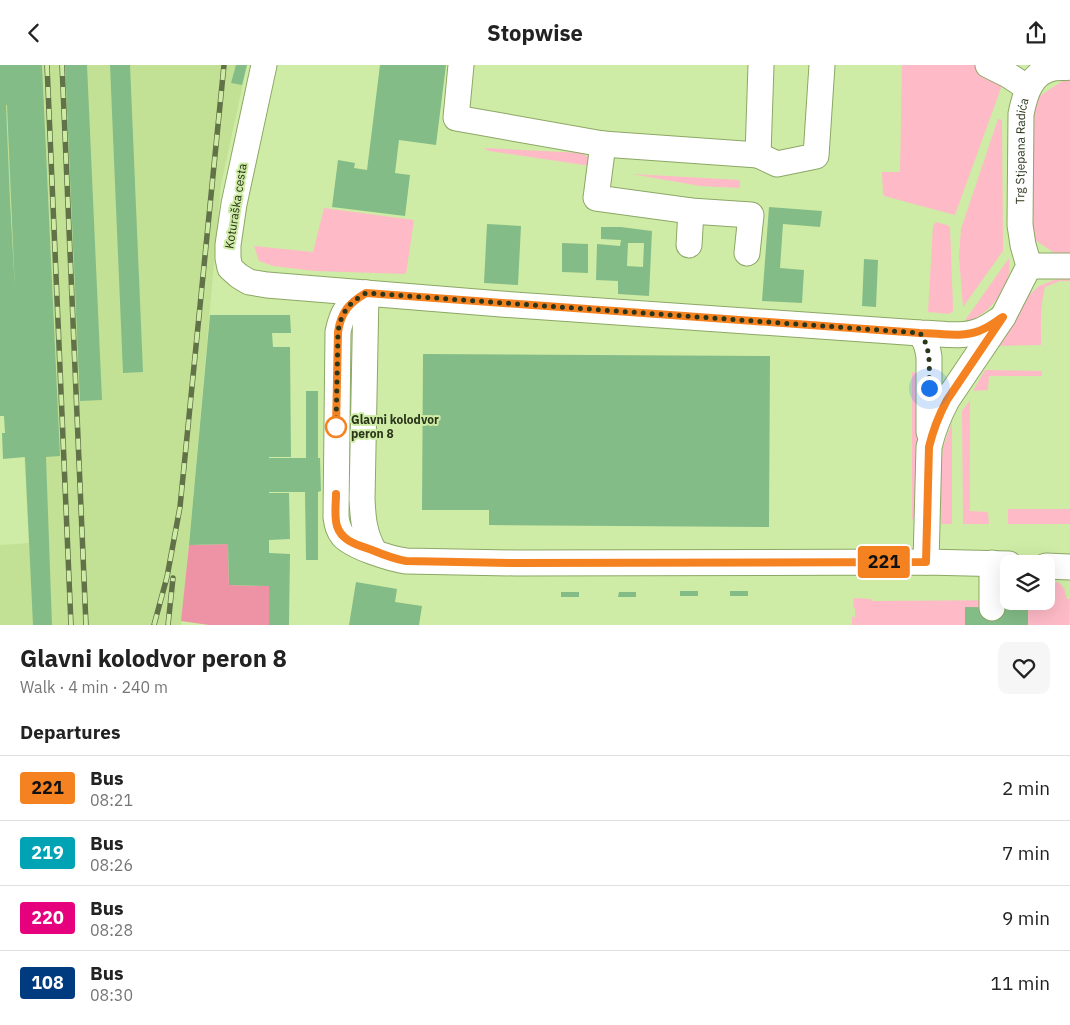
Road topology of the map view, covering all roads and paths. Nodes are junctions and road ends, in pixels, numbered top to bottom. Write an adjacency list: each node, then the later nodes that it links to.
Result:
1 (264, 65): 15 (street, Koturaška cesta)
2 (461, 65): 8 (street)
3 (761, 65): 9 (street)
4 (822, 65): 9 (street)
5 (988, 65): 7 (street)
6 (1070, 67): 7 (street, Trg Stjepana Radića)
7 (1028, 88): 13 (street, Trg Stjepana Radića)
8 (602, 144): 9 (street); 10 (street)
9 (758, 155)
10 (692, 211): 11 (street); 12 (street)
11 (689, 245)
12 (746, 253)
13 (1029, 266): 14 (street); 16 (street)
14 (1070, 266)
15 (366, 293): 17 (street); 19 (street)
16 (1003, 317): 17 (street); 18 (street)
17 (920, 333): 18 (street)
18 (929, 447): 19 (street)
19 (926, 562): 20 (street)
20 (1000, 564): 23 (street)
21 (1055, 566): 22 (street)
22 (1070, 567)
23 (992, 608)

